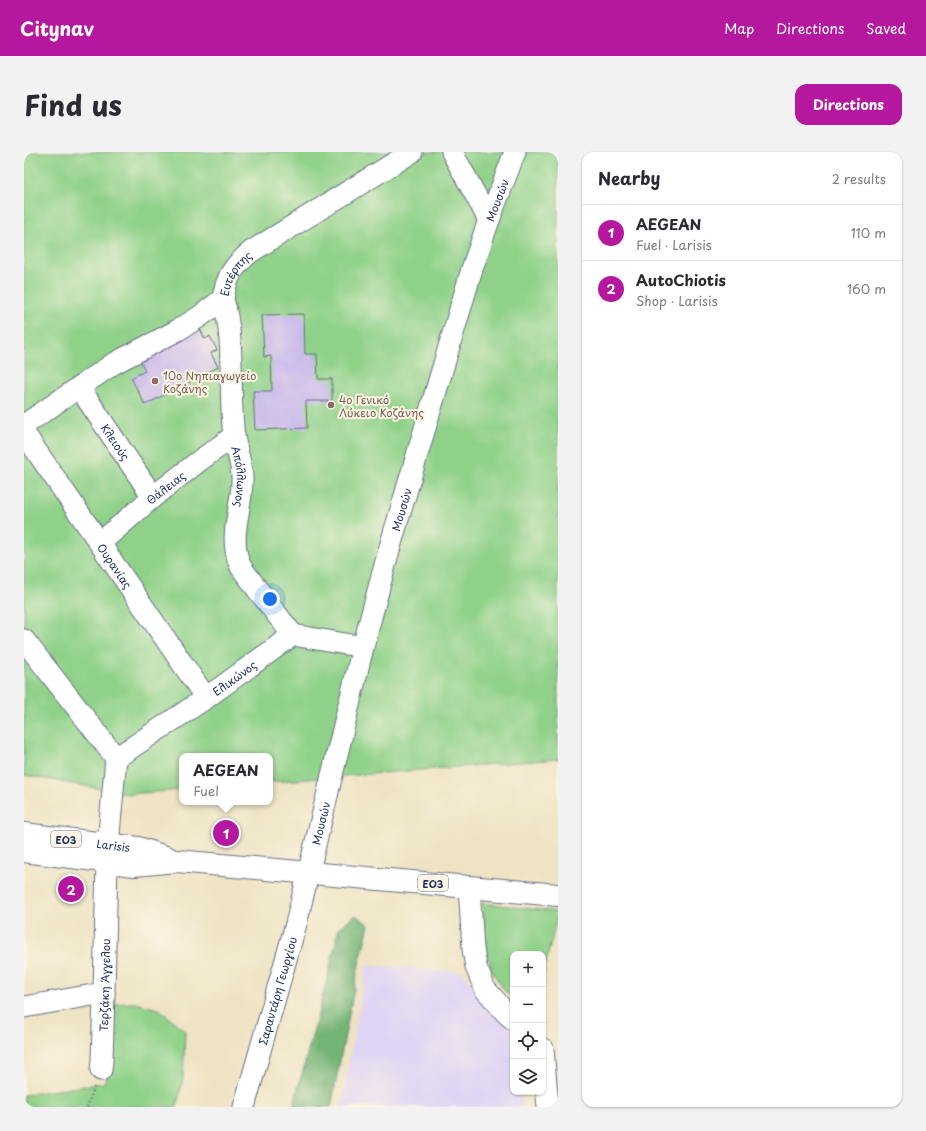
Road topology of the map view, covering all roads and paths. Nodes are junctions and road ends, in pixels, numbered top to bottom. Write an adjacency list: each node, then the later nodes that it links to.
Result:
1 (412, 152): 5 (street, Ευτέρπης)
2 (452, 152): 4 (street)
3 (515, 152): 4 (street, Μουσών)
4 (488, 220): 13 (street, Μουσών)
5 (223, 300): 6 (street, Ευτέρπης); 9 (street, Απόλλωνος)
6 (79, 387): 7 (street, Ευτέρπης); 10 (street, Κλειούς)
7 (24, 425)
8 (24, 433): 11 (street, Ουρανίας)
9 (234, 436): 10 (street, Θάλειας); 12 (street, Απόλλωνος)
10 (154, 497): 11 (street, Θάλειας)
11 (100, 544): 15 (street, Ουρανίας)
12 (293, 635): 13 (street); 15 (street, Ελικώνος)
13 (363, 647): 20 (street, Μουσών)
14 (28, 654): 16 (street)
15 (206, 698): 16 (street, Ελικώνος)
16 (116, 758): 19 (street, Τερζάκη Άγγελου)
17 (24, 834): 19 (main road, Larisis / ΕΟ3)
18 (24, 852): 19 (main road, Larisis / ΕΟ3)
19 (108, 853): 20 (main road, Larisis / ΕΟ3); 23 (street, Τερζάκη Άγγελου)
20 (309, 873): 21 (main road, ΕΟ3); 29 (street, Σαραντάρη Γεωργίου)
21 (469, 887): 22 (main road, ΕΟ3); 25 (street)
22 (558, 895)
23 (104, 992): 24 (street); 27 (street, Τερζάκη Άγγελου)
24 (24, 1007)
25 (510, 1016)
26 (544, 1059): 30 (street)
27 (101, 1070): 28 (path)
28 (87, 1107)
29 (244, 1107)
30 (548, 1107)

